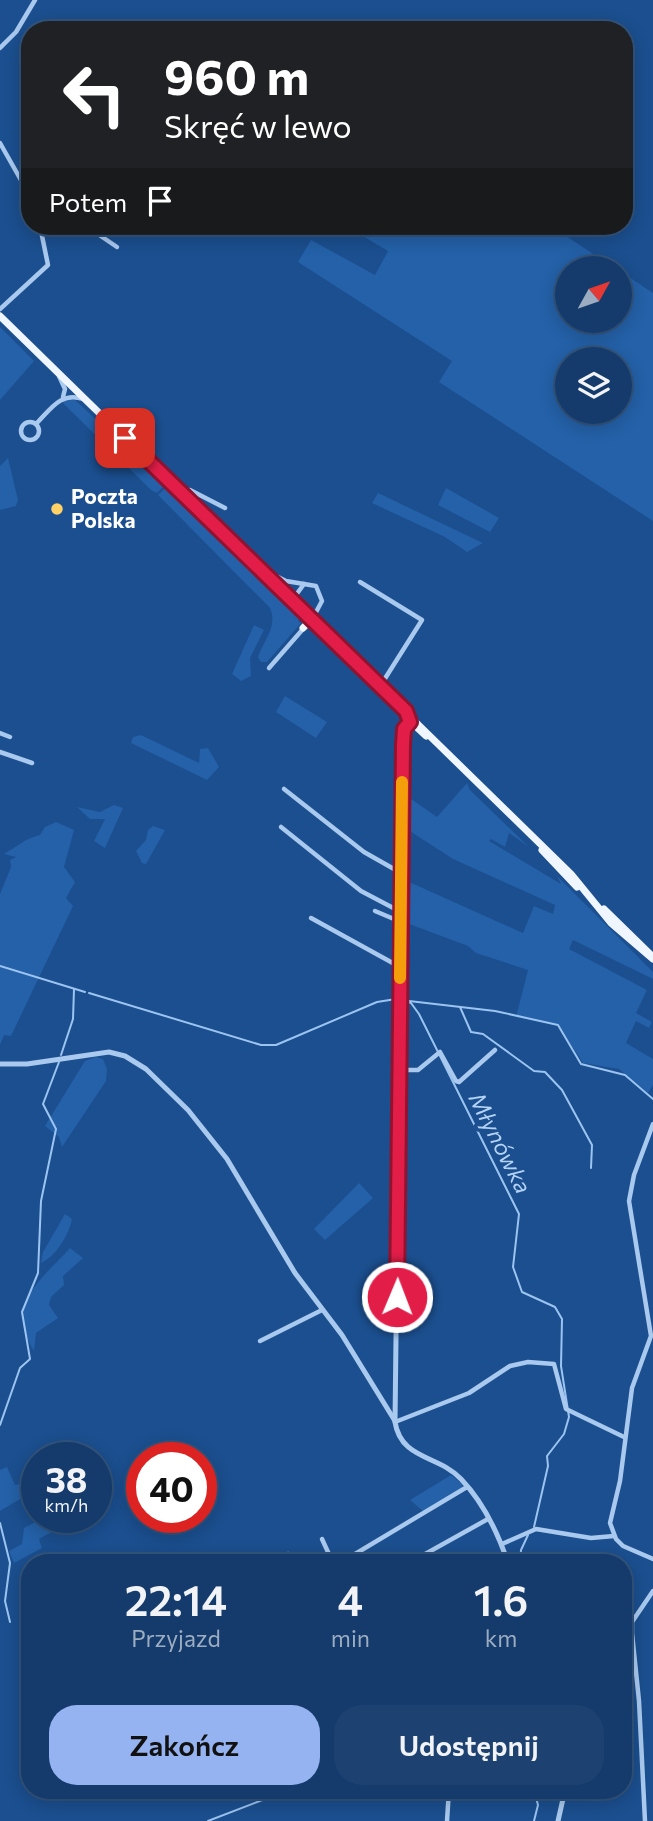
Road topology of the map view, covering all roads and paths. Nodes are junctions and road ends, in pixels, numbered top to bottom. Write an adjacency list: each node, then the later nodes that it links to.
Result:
1 (35, 0): 2 (street)
2 (23, 21)
3 (21, 24): 4 (street)
4 (0, 48)
5 (0, 143): 6 (street)
6 (21, 178)
7 (42, 235): 10 (street)
8 (99, 235): 9 (street)
9 (117, 247)
10 (1, 306)
11 (0, 316): 12 (main road)
12 (57, 372): 13 (street); 14 (main road)
13 (61, 399): 14 (street); 15 (street)
14 (87, 401): 16 (main road)
15 (36, 424): 15 (street)
16 (182, 495): 17 (street); 18 (main road)
17 (225, 508)
18 (252, 564): 20 (street); 21 (main road)
19 (360, 582): 23 (street)
20 (305, 584): 21 (street); 21 (street)
21 (307, 621): 22 (street); 23 (main road)
22 (269, 668)
23 (378, 688): 24 (main road)
24 (402, 712): 25 (main road); 26 (street)
25 (414, 723): 26 (street); 38 (main road)
26 (403, 732): 33 (street)
27 (1, 736): 28 (street)
28 (10, 737)
29 (0, 752): 30 (street)
30 (32, 763)
31 (284, 789): 33 (street)
32 (281, 827): 35 (street)
33 (401, 873): 35 (street)
34 (375, 911): 37 (street)
35 (399, 911): 37 (street)
36 (311, 918): 39 (street)
37 (401, 922): 39 (street)
38 (653, 959)
39 (400, 967): 42 (street)
40 (495, 1050): 42 (street)
41 (1, 1064): 44 (street)
42 (398, 1070): 46 (street)
43 (653, 1124): 47 (street)
44 (322, 1310): 45 (street); 46 (street)
45 (260, 1341)
46 (395, 1422): 47 (street); 48 (street)
47 (624, 1437): 50 (street)
48 (467, 1487): 49 (street); 54 (street)
49 (488, 1519): 52 (street); 55 (street)
50 (614, 1536): 52 (street); 57 (street)
51 (322, 1539): 53 (street)
52 (502, 1544): 56 (street)
53 (329, 1554)
54 (355, 1554)
55 (425, 1554)
56 (505, 1554)
57 (653, 1559)
58 (653, 1591): 59 (street)
59 (632, 1622): 64 (street)
60 (448, 1799): 62 (street)
61 (563, 1799): 63 (street)
62 (447, 1821)
63 (558, 1821)
64 (645, 1821)

